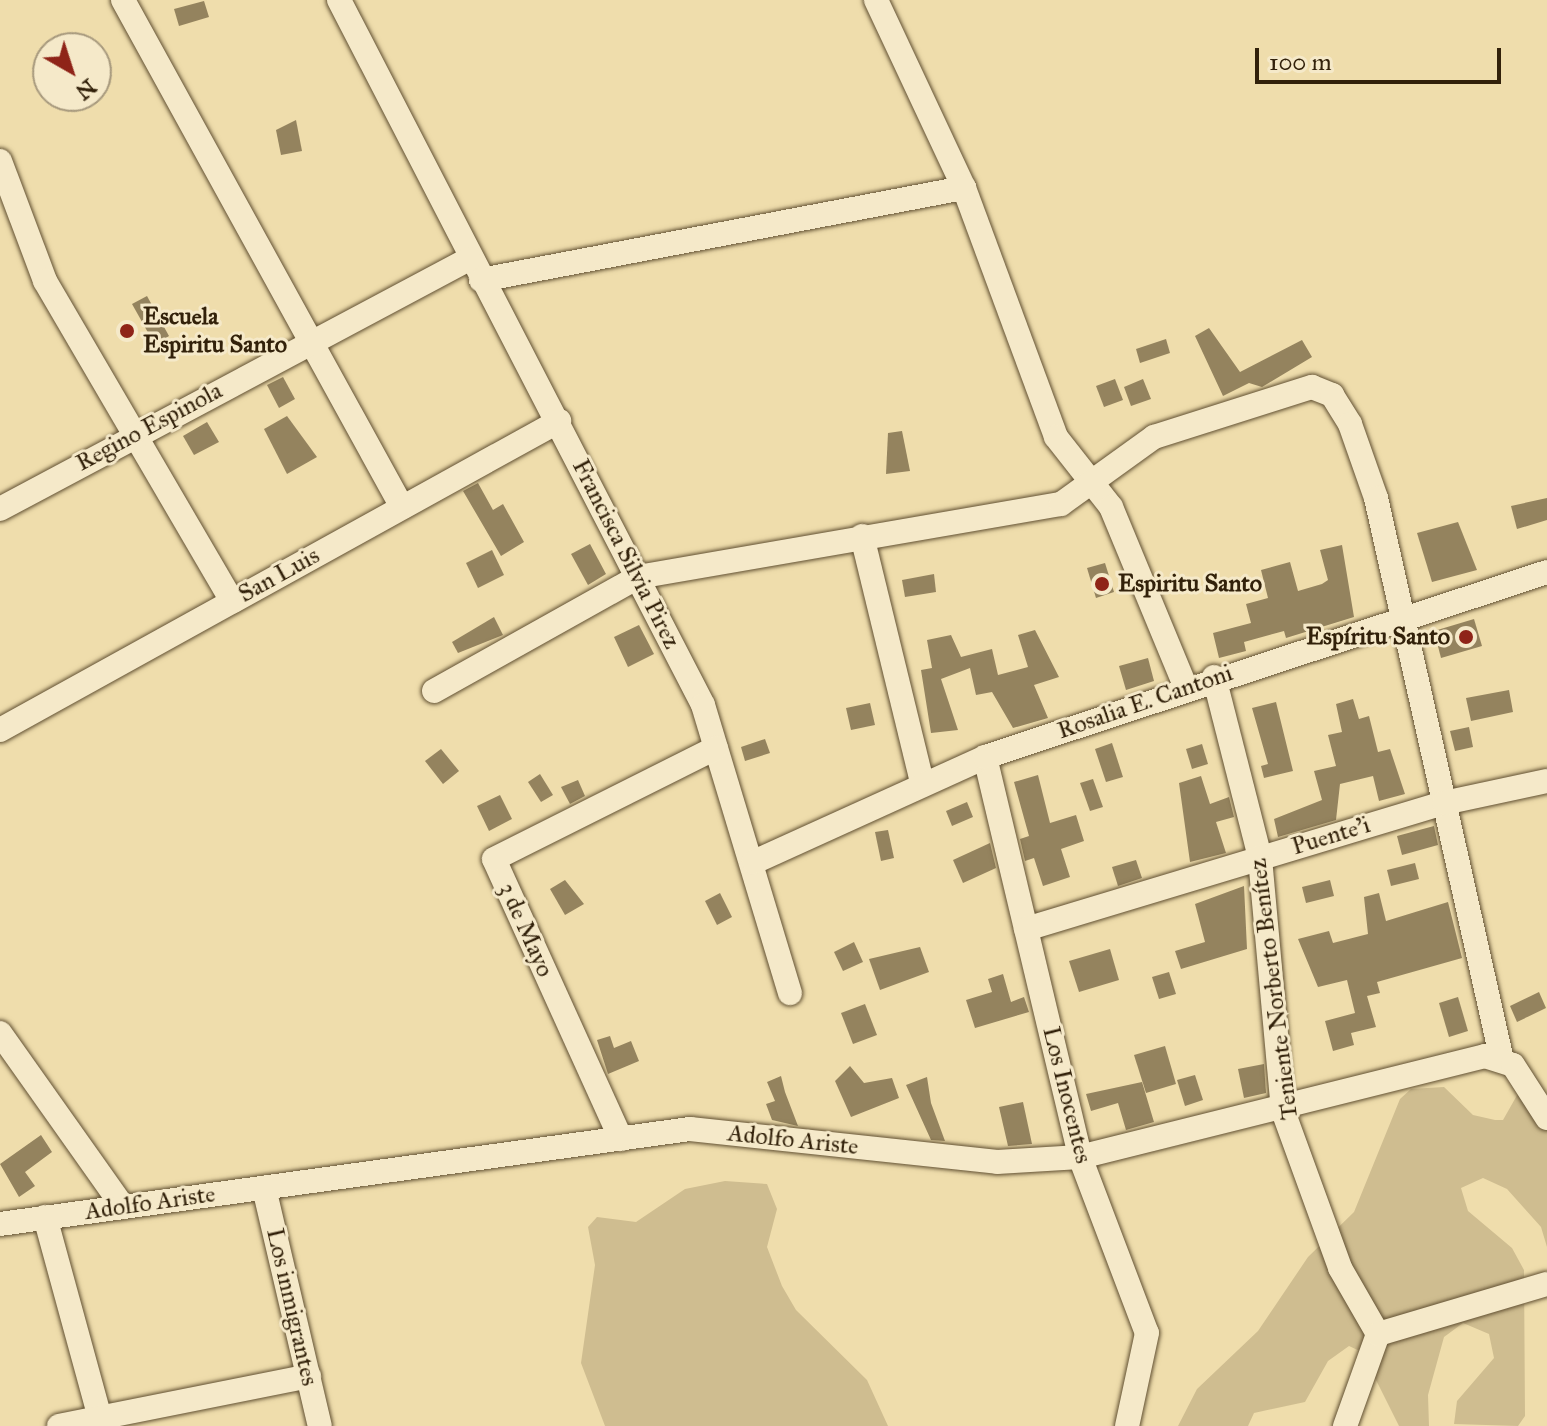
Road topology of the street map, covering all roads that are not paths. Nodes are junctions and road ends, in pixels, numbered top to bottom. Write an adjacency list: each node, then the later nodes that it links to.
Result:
1 (123, 0): 7 (street)
2 (339, 0): 6 (street, Francisca Silvia Pirez)
3 (876, 0): 5 (street)
4 (0, 161): 9 (street)
5 (964, 188): 6 (street, Regino Espinola); 10 (street)
6 (475, 270): 7 (street, Regino Espinola); 8 (street, Francisca Silvia Pirez)
7 (310, 342): 9 (street, Regino Espinola); 11 (street)
8 (559, 421): 11 (street, San Luis); 15 (street, Francisca Silvia Pirez)
9 (131, 434): 12 (street, Regino Espinola); 16 (street)
10 (1092, 482): 13 (street); 17 (street); 19 (street)
11 (402, 507): 16 (street, San Luis)
12 (0, 509)
13 (862, 536): 15 (street); 25 (street)
14 (1547, 572): 17 (street, Rosalia E. Cantoni)
15 (638, 577): 20 (street); 22 (street, Francisca Silvia Pirez)
16 (232, 601): 21 (street, San Luis)
17 (1403, 615): 18 (street, Rosalia E. Cantoni); 26 (street)
18 (1214, 677): 19 (street, Rosalia E. Cantoni); 27 (street, Teniente Norberto Benítez)
19 (1186, 688): 23 (street, Rosalia E. Cantoni)
20 (434, 691)
21 (0, 730)
22 (716, 748): 28 (street, Francisca Silvia Pirez); 35 (street, 3 de Mayo)
23 (985, 757): 25 (street, Rosalia E. Cantoni); 29 (street, Los Inocentes)
24 (1547, 781): 26 (street, Puente'i)
25 (922, 782): 28 (street, Rosalia E. Cantoni)
26 (1444, 803): 27 (street, Puente'i); 32 (street)
27 (1260, 858): 29 (street, Puente'i); 33 (street, Teniente Norberto Benítez)
28 (754, 862): 30 (street, Francisca Silvia Pirez)
29 (1026, 929): 36 (street, Los Inocentes)
30 (790, 993)
31 (0, 1033): 38 (street)
32 (1501, 1056): 33 (street, Adolfo Ariste); 34 (street)
33 (1283, 1111): 36 (street, Adolfo Ariste); 42 (street, Teniente Norberto Benítez)
34 (1546, 1114)
35 (621, 1139): 36 (street, Adolfo Ariste); 37 (street, Adolfo Ariste)
36 (1080, 1157): 47 (street, Los Inocentes)
37 (264, 1188): 38 (street, Adolfo Ariste); 43 (street, Los inmigrantes)
38 (123, 1207): 39 (street, Adolfo Ariste)
39 (45, 1217): 40 (street, Adolfo Ariste); 44 (street)
40 (0, 1224)
41 (1547, 1284): 42 (street)
42 (1378, 1334): 48 (street)
43 (309, 1376): 44 (street); 46 (street, Los inmigrantes)
44 (101, 1422): 45 (street)
45 (59, 1426)
46 (320, 1426)
47 (1127, 1426)
48 (1345, 1426)

